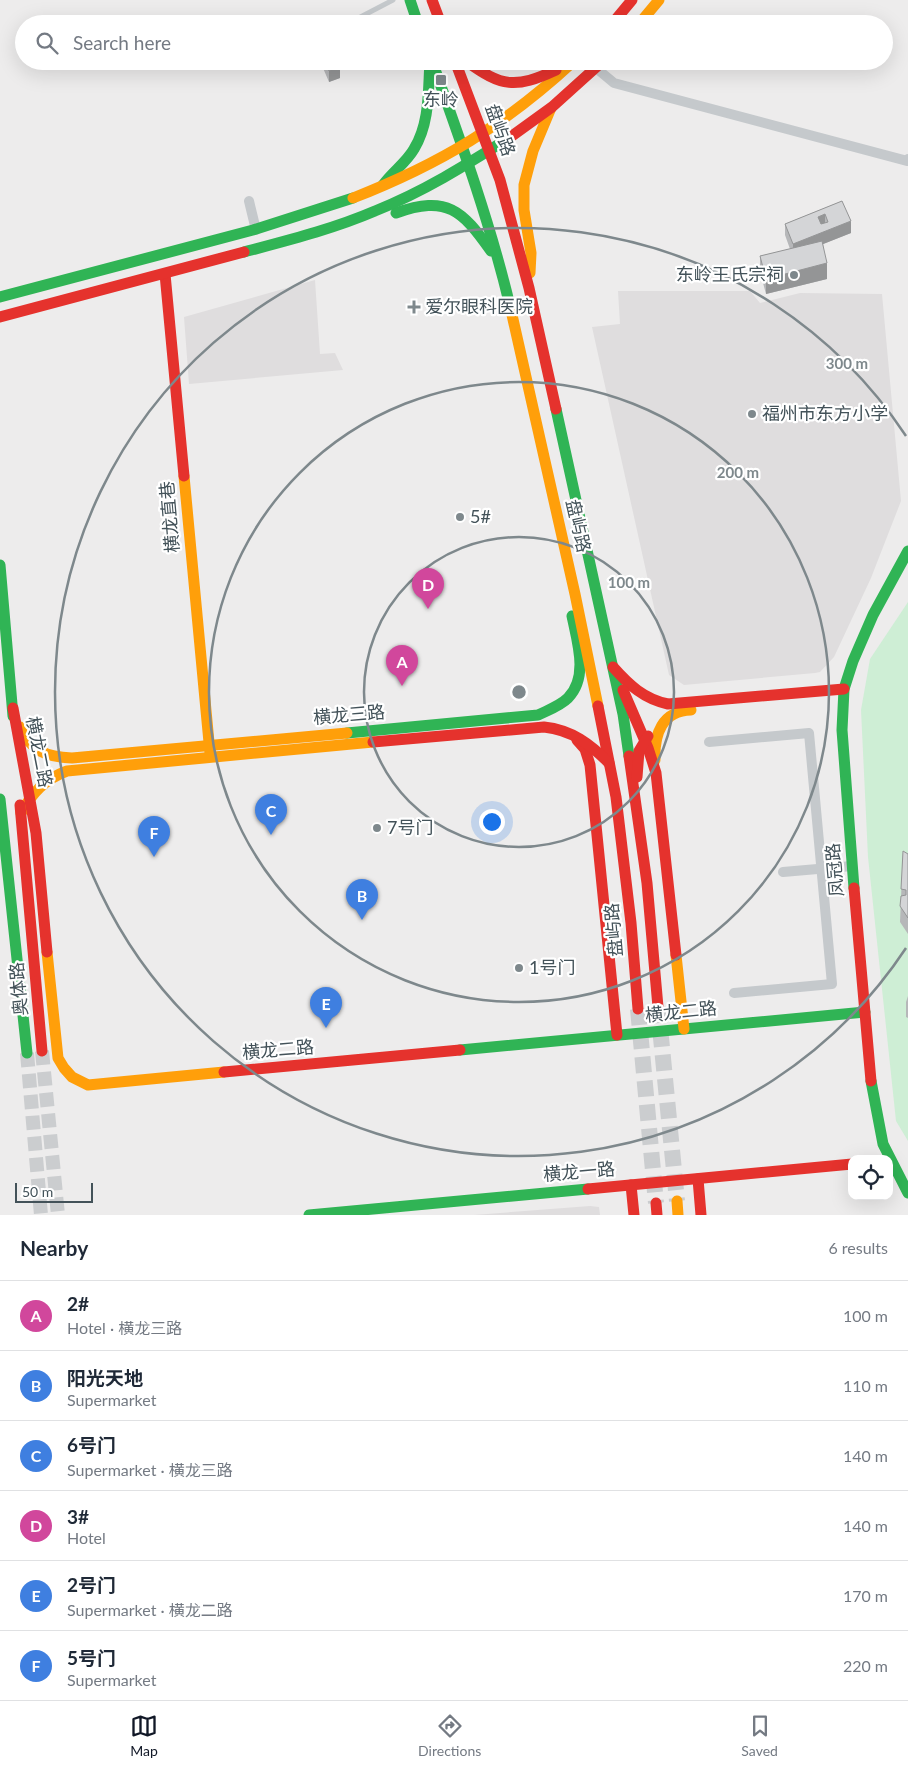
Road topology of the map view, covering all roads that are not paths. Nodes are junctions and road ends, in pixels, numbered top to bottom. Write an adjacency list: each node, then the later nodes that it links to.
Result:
1 (393, 0): 6 (lane)
2 (410, 0): 7 (main road)
3 (432, 0): 8 (main road)
4 (632, 0): 9 (main road)
5 (659, 0): 10 (main road)
6 (364, 15)
7 (415, 15)
8 (438, 15)
9 (620, 15)
10 (646, 15)
11 (430, 70): 25 (main road)
12 (434, 70): 21 (main road, 盘屿路)
13 (458, 70): 20 (main road, 盘屿路)
14 (478, 70): 15 (main road)
15 (555, 70)
16 (563, 70): 20 (main road)
17 (593, 70): 19 (main road)
18 (604, 70): 23 (street)
19 (552, 107): 22 (main road); 31 (main road)
20 (482, 133): 21 (main road); 22 (main road, 盘屿路)
21 (463, 145): 24 (main road, 盘屿路); 25 (main road)
22 (490, 150): 24 (main road); 31 (main road, 盘屿路)
23 (908, 159)
24 (469, 163): 27 (main road); 29 (main road, 盘屿路)
25 (382, 187): 28 (main road)
26 (249, 201): 28 (street)
27 (355, 219): 29 (main road); 30 (main road)
28 (256, 230): 32 (main road)
29 (499, 261): 35 (main road, 盘屿路)
30 (165, 274): 33 (main road); 45 (main road, 横龙直巷)
31 (529, 288): 38 (main road, 盘屿路)
32 (0, 297)
33 (0, 317)
34 (908, 551): 39 (main road, 凤冠路)
35 (568, 560): 45 (main road, 横龙三路); 46 (main road, 盘屿路)
36 (0, 565): 37 (main road, 奥体路)
37 (3, 632): 40 (main road, 奥体路)
38 (613, 666): 39 (main road); 43 (main road); 50 (main road, 盘屿路)
39 (844, 693): 41 (main road); 52 (main road, 凤冠路)
40 (13, 708): 45 (main road, 横龙三路); 48 (main road, 横龙二路); 51 (main road, 奥体路)
41 (666, 719): 43 (main road); 47 (main road)
42 (565, 730): 45 (main road, 横龙三路); 46 (main road, 横龙三路); 60 (main road)
43 (644, 740): 47 (main road); 50 (main road)
44 (709, 742): 53 (street)
45 (210, 752): 48 (main road, 横龙三路)
46 (609, 763): 57 (main road, 盘屿路)
47 (656, 773): 59 (main road)
48 (30, 798): 51 (main road, 横龙三路); 60 (main road, 横龙二路)
49 (0, 800): 62 (main road, 奥体路)
50 (637, 805): 56 (main road, 盘屿路)
51 (21, 813): 61 (main road, 奥体路)
52 (852, 866): 53 (street); 58 (main road, 凤冠路)
53 (822, 869): 54 (street); 55 (street)
54 (783, 872)
55 (734, 993)
56 (658, 1007)
57 (638, 1009)
58 (865, 1012): 59 (main road, 横龙二路); 63 (main road, 凤冠路)
59 (684, 1029): 60 (main road, 横龙二路)
60 (617, 1035)
61 (42, 1051)
62 (27, 1053)
63 (888, 1155)
64 (848, 1164): 66 (main road, 横龙一路)
65 (893, 1166): 68 (main road, 凤冠路)
66 (698, 1179): 67 (main road, 横龙一路); 75 (main road)
67 (631, 1185): 71 (main road, 横龙一路); 72 (main road)
68 (908, 1193)
69 (656, 1202): 73 (main road)
70 (677, 1202): 74 (main road)
71 (309, 1215)
72 (634, 1215)
73 (657, 1215)
74 (678, 1215)
75 (701, 1215)

